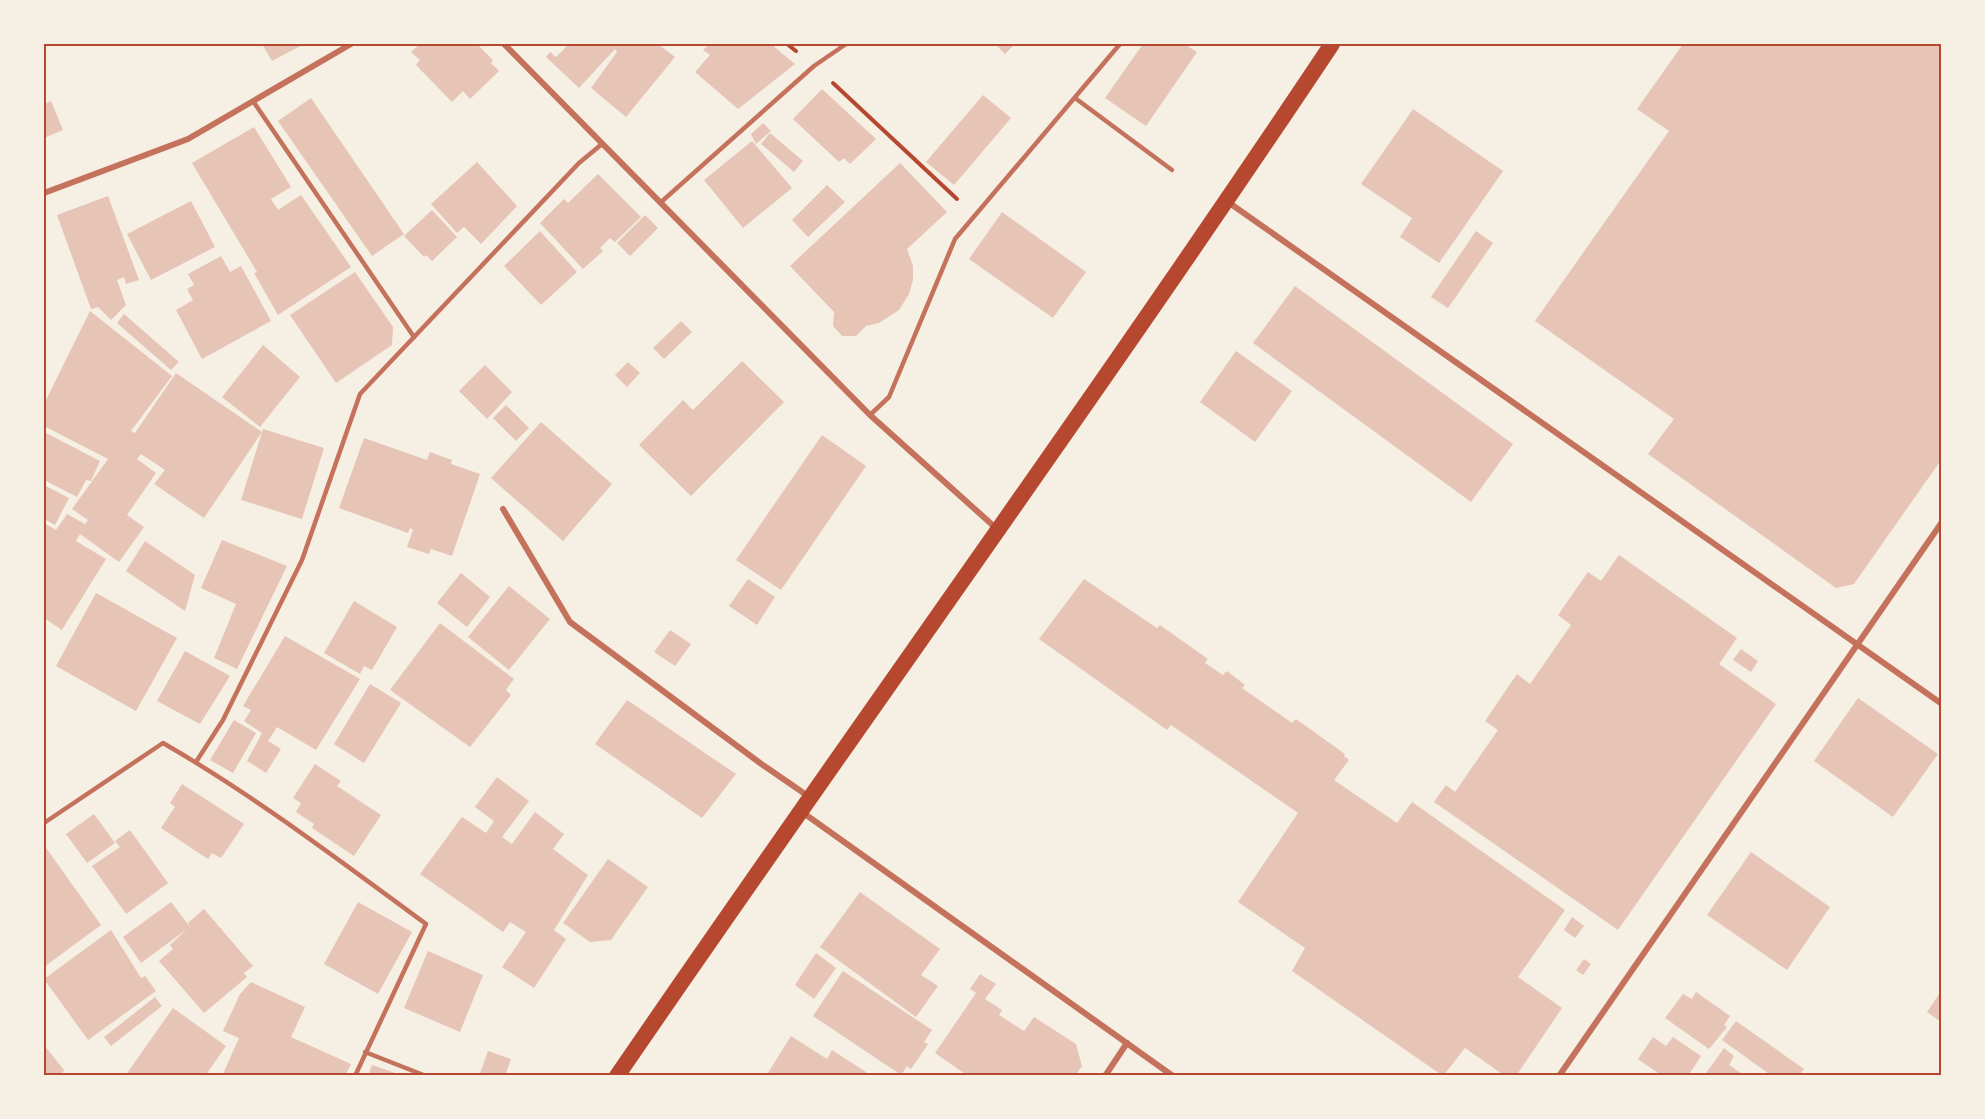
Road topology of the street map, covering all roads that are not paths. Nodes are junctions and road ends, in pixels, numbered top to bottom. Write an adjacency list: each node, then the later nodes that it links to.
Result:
1 (351, 44): 7 (street)
2 (504, 44): 8 (street)
3 (846, 44): 12 (lane)
4 (1120, 44): 6 (lane)
5 (1332, 44): 11 (highway)
6 (1075, 98): 9 (lane); 14 (lane)
7 (253, 101): 10 (street); 13 (lane)
8 (602, 144): 12 (street); 13 (lane)
9 (1172, 170)
10 (44, 193)
11 (1227, 201): 17 (highway); 18 (street)
12 (660, 203): 14 (street)
13 (414, 337): 20 (lane)
14 (870, 415): 17 (street)
15 (503, 509): 21 (street)
16 (1941, 522): 18 (street)
17 (998, 530): 21 (highway)
18 (1858, 644): 19 (street); 30 (street)
19 (1941, 704)
20 (196, 762): 22 (lane); 24 (lane)
21 (804, 803): 23 (street); 27 (highway)
22 (44, 823)
23 (1127, 1043): 28 (street); 29 (street)
24 (365, 1052): 25 (lane); 26 (lane)
25 (355, 1076)
26 (426, 1076)
27 (617, 1076)
28 (1105, 1076)
29 (1173, 1076)
30 (1559, 1076)

